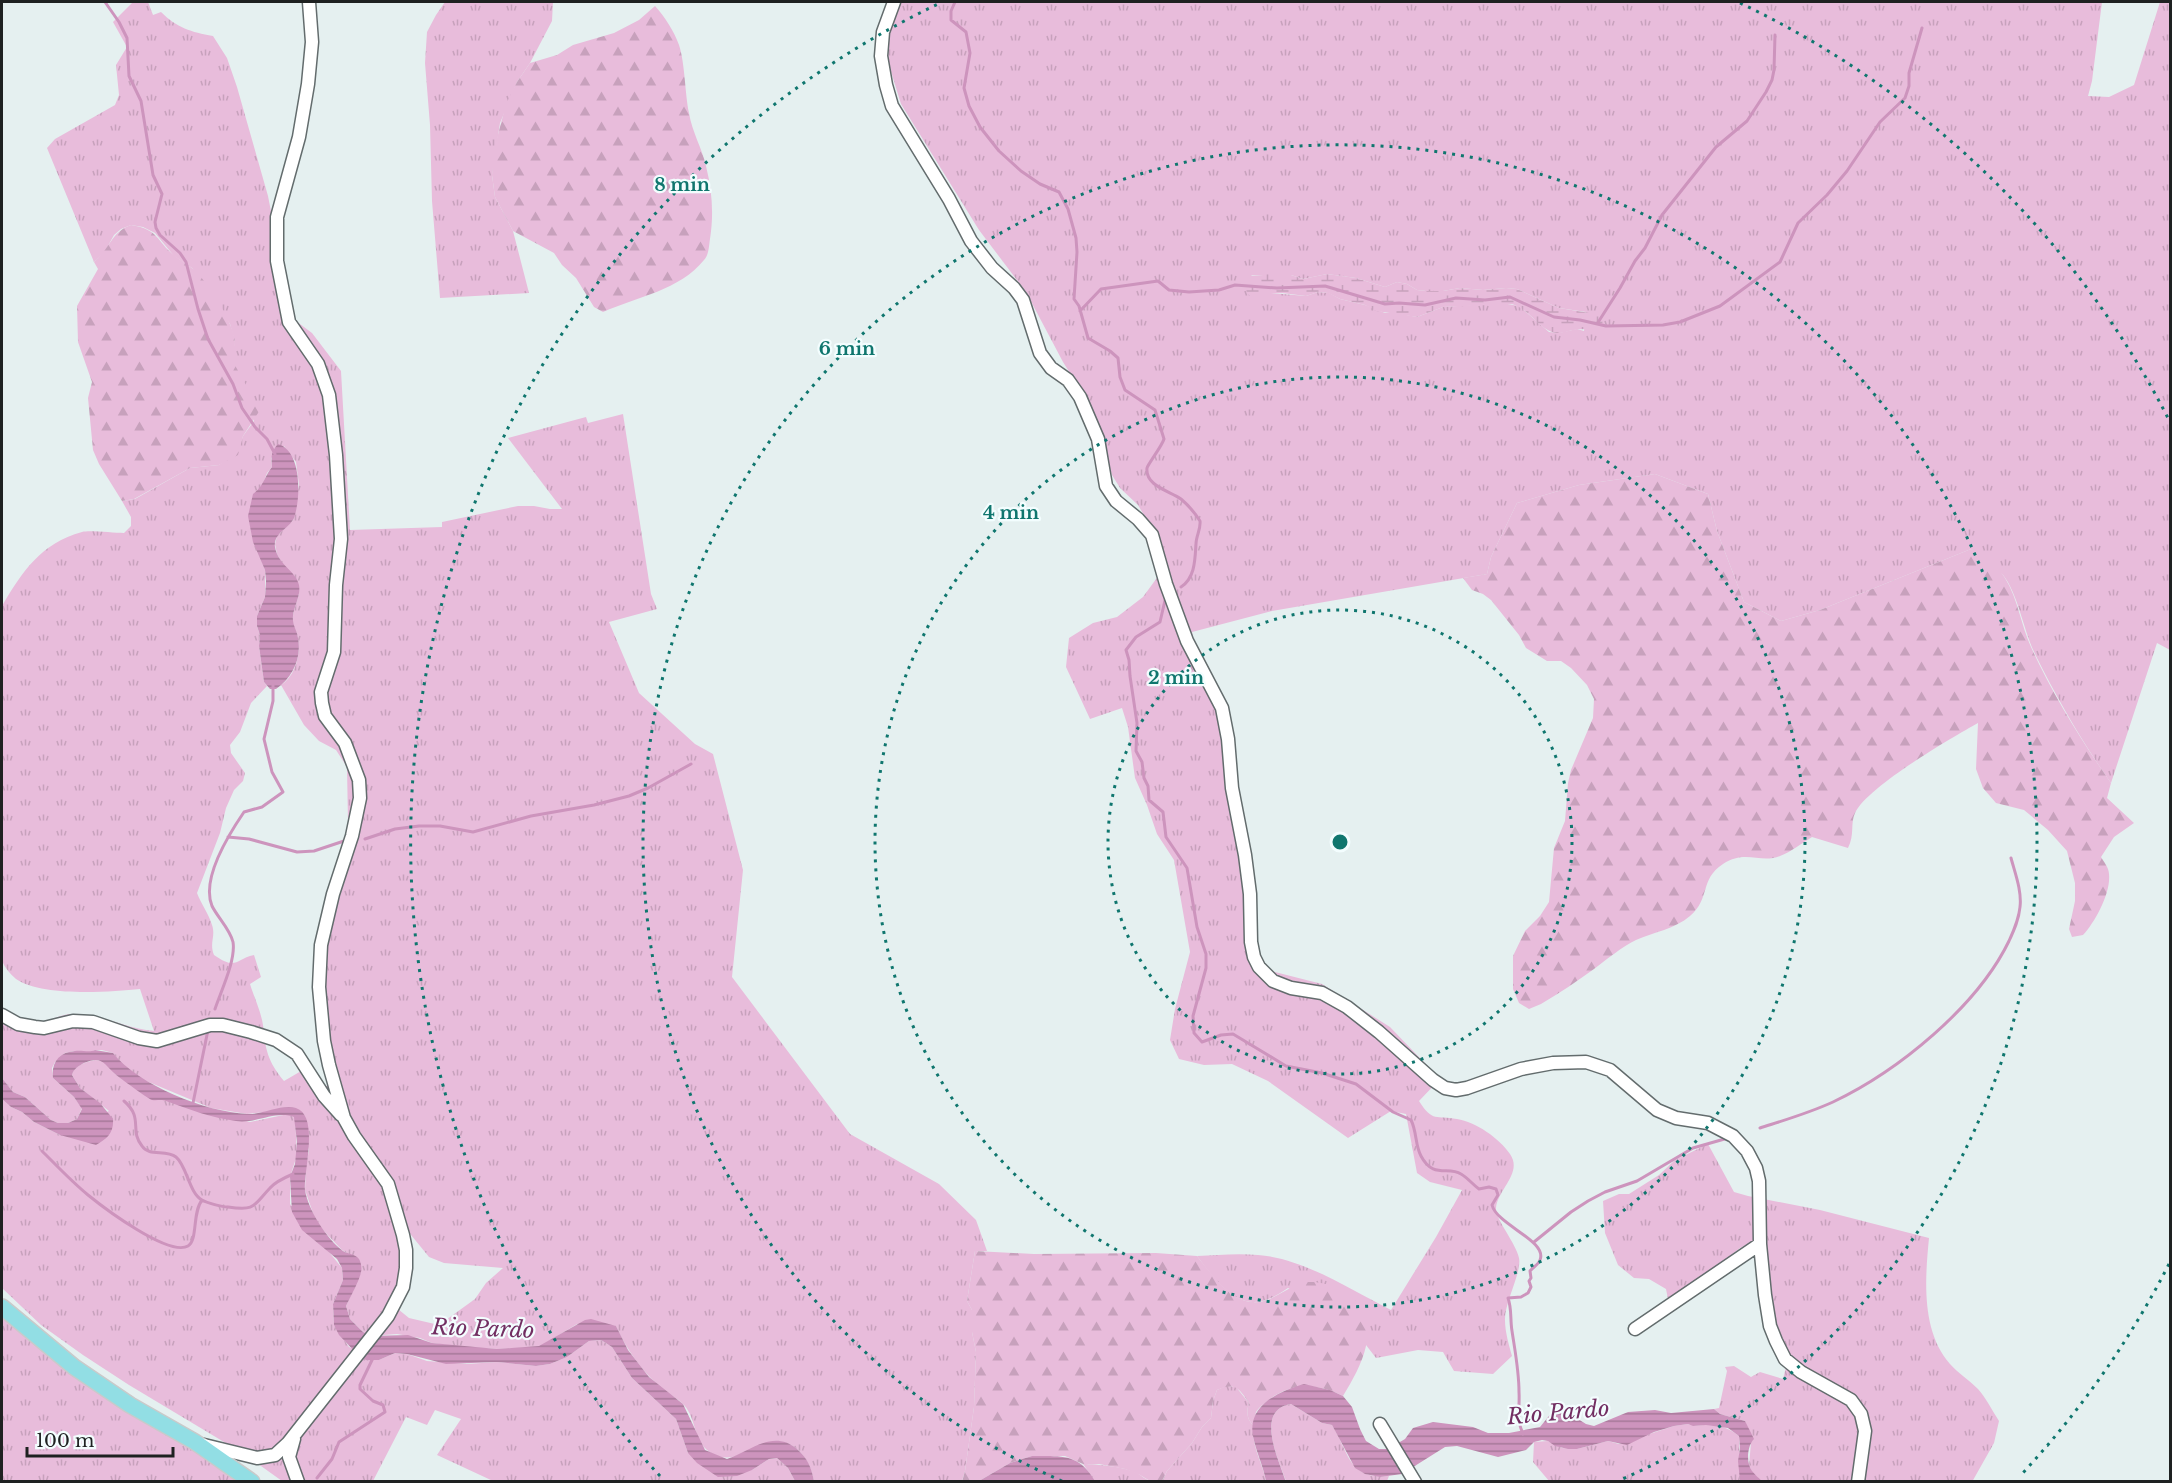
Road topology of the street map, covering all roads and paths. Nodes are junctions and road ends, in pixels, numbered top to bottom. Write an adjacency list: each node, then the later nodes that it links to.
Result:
1 (309, 2): 4 (street)
2 (894, 2): 5 (street)
3 (2, 1015): 4 (street)
4 (344, 1118): 9 (street)
5 (1760, 1244): 7 (street); 15 (street)
6 (2, 1307): 10 (main road)
7 (1635, 1329)
8 (1380, 1424): 12 (street)
9 (296, 1432): 10 (street); 14 (street)
10 (195, 1442): 11 (main road)
11 (237, 1477): 13 (main road)
12 (1412, 1477)
13 (252, 1482)
14 (298, 1482)
15 (1858, 1482)

